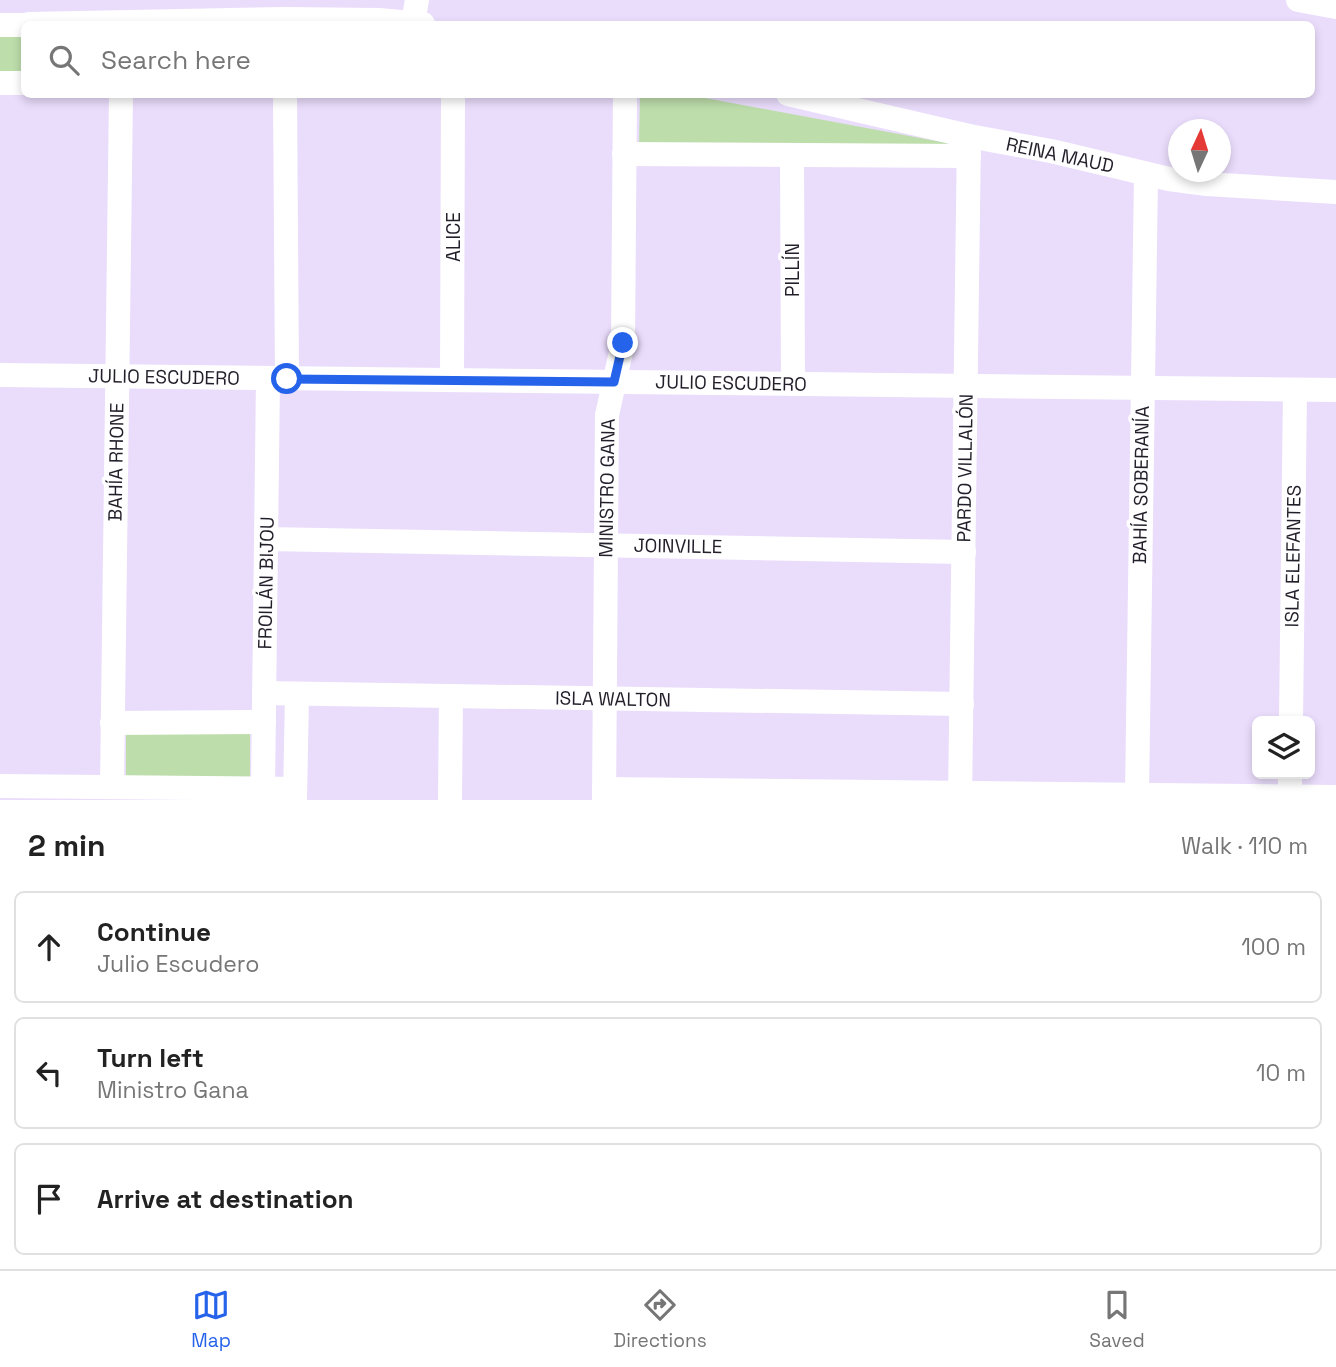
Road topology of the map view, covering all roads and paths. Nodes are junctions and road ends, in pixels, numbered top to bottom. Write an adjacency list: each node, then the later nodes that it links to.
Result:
1 (1298, 0): 2 (street)
2 (1336, 7)
3 (418, 16): 4 (street)
4 (313, 21)
5 (0, 25): 6 (street)
6 (21, 25)
7 (0, 83): 8 (street)
8 (21, 83)
9 (121, 98): 20 (street, BAHÍA RHONE)
10 (285, 98): 21 (street, FROILÁN BIJOU)
11 (453, 98): 22 (street, ALICE)
12 (625, 98): 15 (street, MINISTRO GANA)
13 (802, 98): 14 (street, REINA MAUD)
14 (969, 146): 16 (street, REINA MAUD); 17 (street, REINA MAUD); 25 (street, PARDO VILLALÓN)
15 (624, 154): 16 (street, REINA MAUD); 23 (street, MINISTRO GANA)
16 (792, 155): 24 (street, PILLÍN)
17 (1146, 175): 18 (street, REINA MAUD); 26 (street, BAHÍA SOBERANÍA)
18 (1336, 192)
19 (0, 375): 20 (street, JULIO ESCUDERO)
20 (117, 377): 21 (street, JULIO ESCUDERO); 39 (street, BAHÍA RHONE)
21 (278, 378): 22 (street, JULIO ESCUDERO); 29 (street, FROILÁN BIJOU)
22 (452, 380): 23 (street, JULIO ESCUDERO)
23 (614, 382): 24 (street, JULIO ESCUDERO); 30 (street, MINISTRO GANA)
24 (793, 384): 25 (street, JULIO ESCUDERO)
25 (966, 386): 26 (street, JULIO ESCUDERO); 31 (street, PARDO VILLALÓN)
26 (1142, 388): 27 (street, JULIO ESCUDERO); 46 (street, BAHÍA SOBERANÍA)
27 (1295, 390): 28 (street, JULIO ESCUDERO); 37 (street, ISLA ELEFANTES)
28 (1336, 390)
29 (266, 539): 30 (street, JOINVILLE); 32 (street, FROILÁN BIJOU)
30 (607, 545): 31 (street, JOINVILLE); 35 (street, MINISTRO GANA)
31 (964, 552): 36 (street, PARDO VILLALÓN)
32 (264, 693): 33 (street, ISLA WALTON); 38 (street, FROILÁN BIJOU)
33 (297, 694): 34 (street, ISLA WALTON); 44 (street)
34 (451, 696): 35 (street, ISLA WALTON); 49 (street)
35 (605, 698): 36 (street, ISLA WALTON); 45 (street, MINISTRO GANA)
36 (961, 704): 47 (street, PARDO VILLALÓN)
37 (1291, 716)
38 (264, 722): 39 (street); 42 (street, FROILÁN BIJOU)
39 (113, 723): 41 (street, BAHÍA RHONE)
40 (0, 786): 41 (street)
41 (112, 787): 42 (street)
42 (263, 789): 44 (street)
43 (1290, 790): 46 (street); 48 (street)
44 (295, 794)
45 (604, 794): 47 (street)
46 (1137, 795): 47 (street)
47 (960, 796)
48 (1336, 797)
49 (450, 800)

